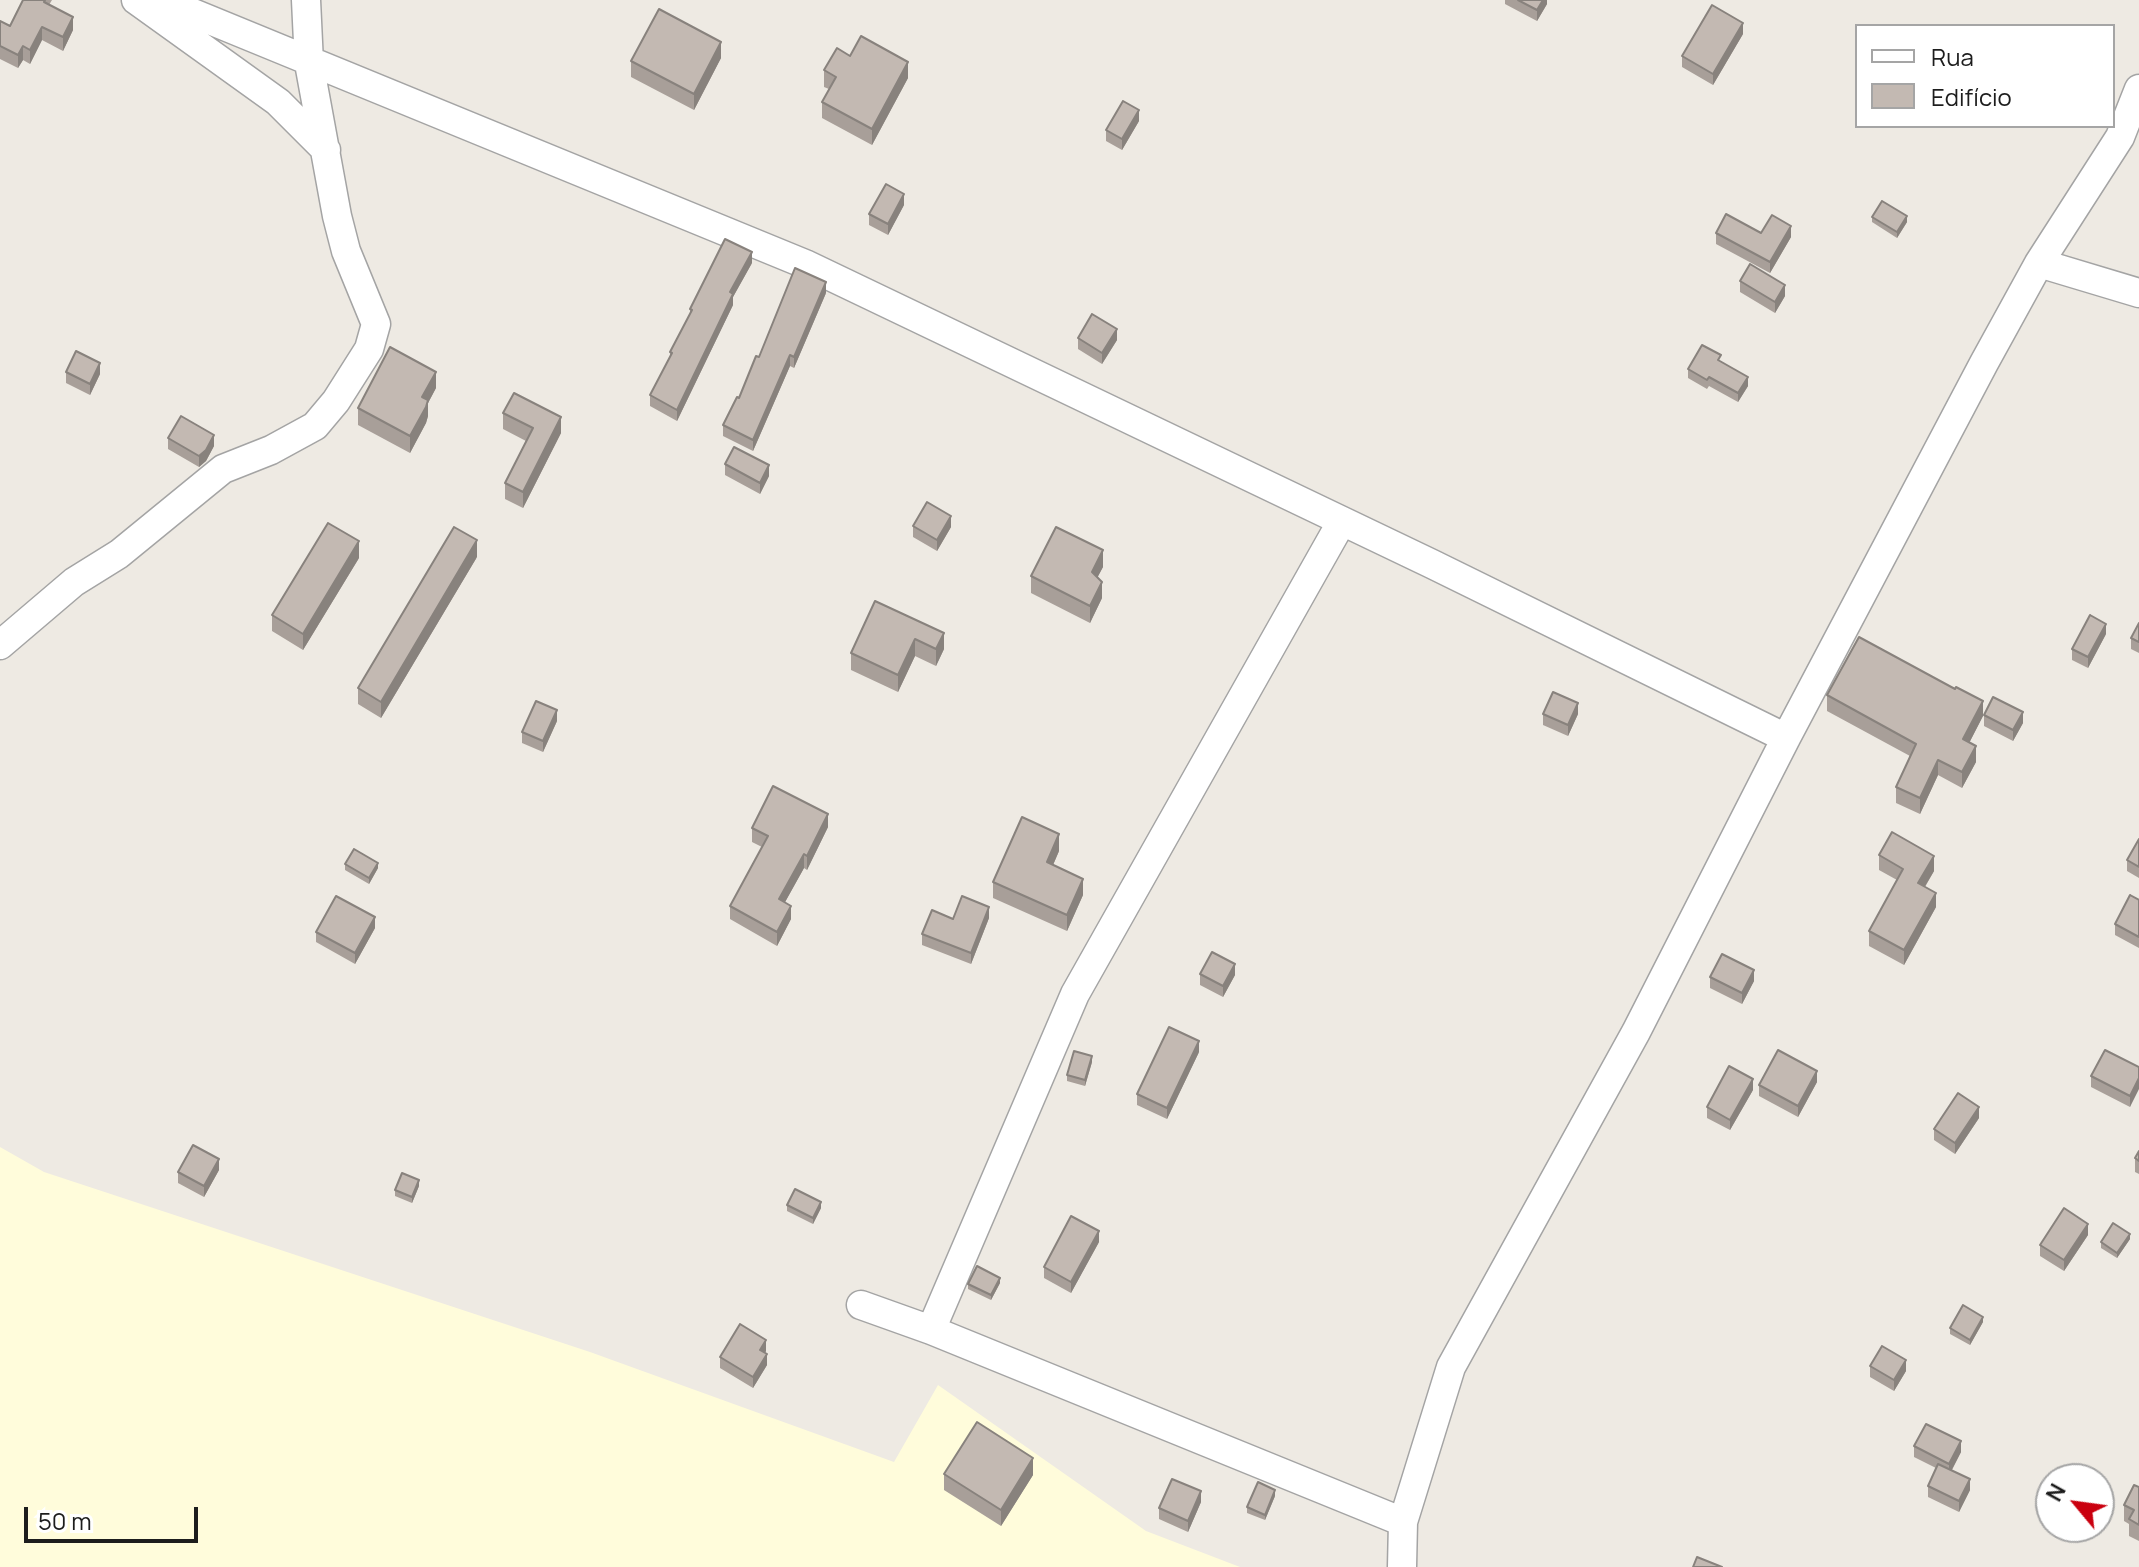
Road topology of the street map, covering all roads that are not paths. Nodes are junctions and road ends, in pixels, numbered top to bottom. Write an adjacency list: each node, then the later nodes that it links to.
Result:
1 (136, 0): 6 (street)
2 (161, 0): 4 (street)
3 (306, 0): 4 (street)
4 (309, 63): 6 (street); 9 (street)
5 (2139, 89): 7 (street)
6 (326, 150): 10 (street)
7 (2039, 263): 8 (street); 11 (street)
8 (2139, 293)
9 (1342, 521): 11 (street); 13 (street)
10 (0, 645)
11 (1786, 738): 14 (street)
12 (861, 1305): 13 (street)
13 (931, 1330): 14 (street)
14 (1403, 1522): 15 (street)
15 (1402, 1567)

